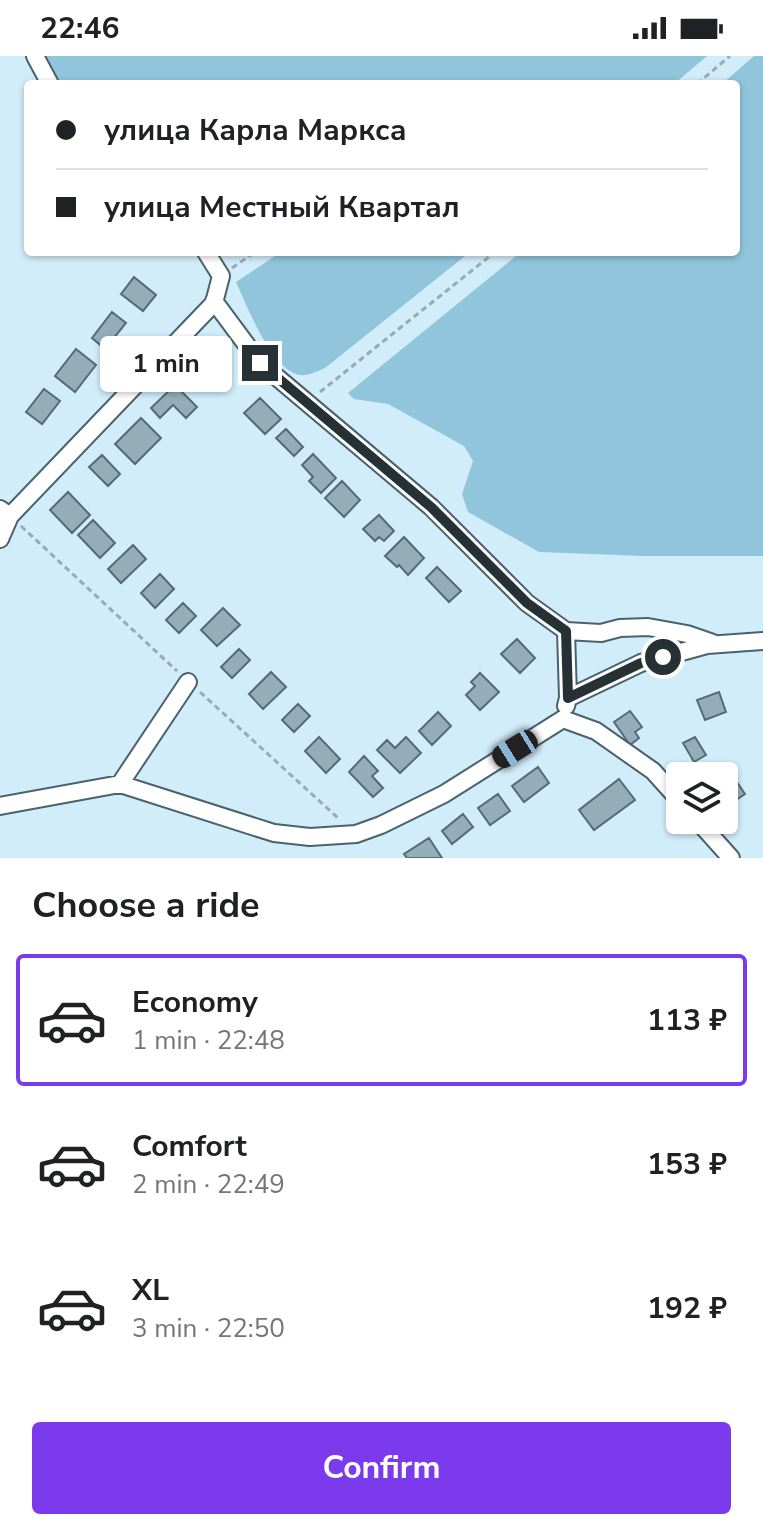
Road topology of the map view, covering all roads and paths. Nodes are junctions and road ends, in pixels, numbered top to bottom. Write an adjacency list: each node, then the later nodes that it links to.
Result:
1 (35, 56): 3 (street)
2 (730, 56): 4 (path)
3 (48, 80)
4 (702, 80)
5 (208, 256): 8 (street)
6 (249, 256): 8 (path)
7 (490, 256): 10 (path)
8 (221, 276): 9 (street)
9 (214, 301): 10 (street); 11 (street)
10 (306, 403): 13 (street)
11 (5, 513): 12 (street); 16 (path)
12 (0, 539)
13 (566, 635): 15 (street); 17 (street)
14 (763, 641): 15 (street)
15 (716, 644): 17 (street)
16 (188, 682): 19 (street); 22 (path)
17 (568, 698): 18 (street)
18 (563, 719): 20 (street); 22 (street)
19 (120, 784): 21 (street); 22 (street)
20 (666, 785)
21 (0, 806)
22 (356, 834)
23 (710, 834): 24 (street)
24 (731, 858)

